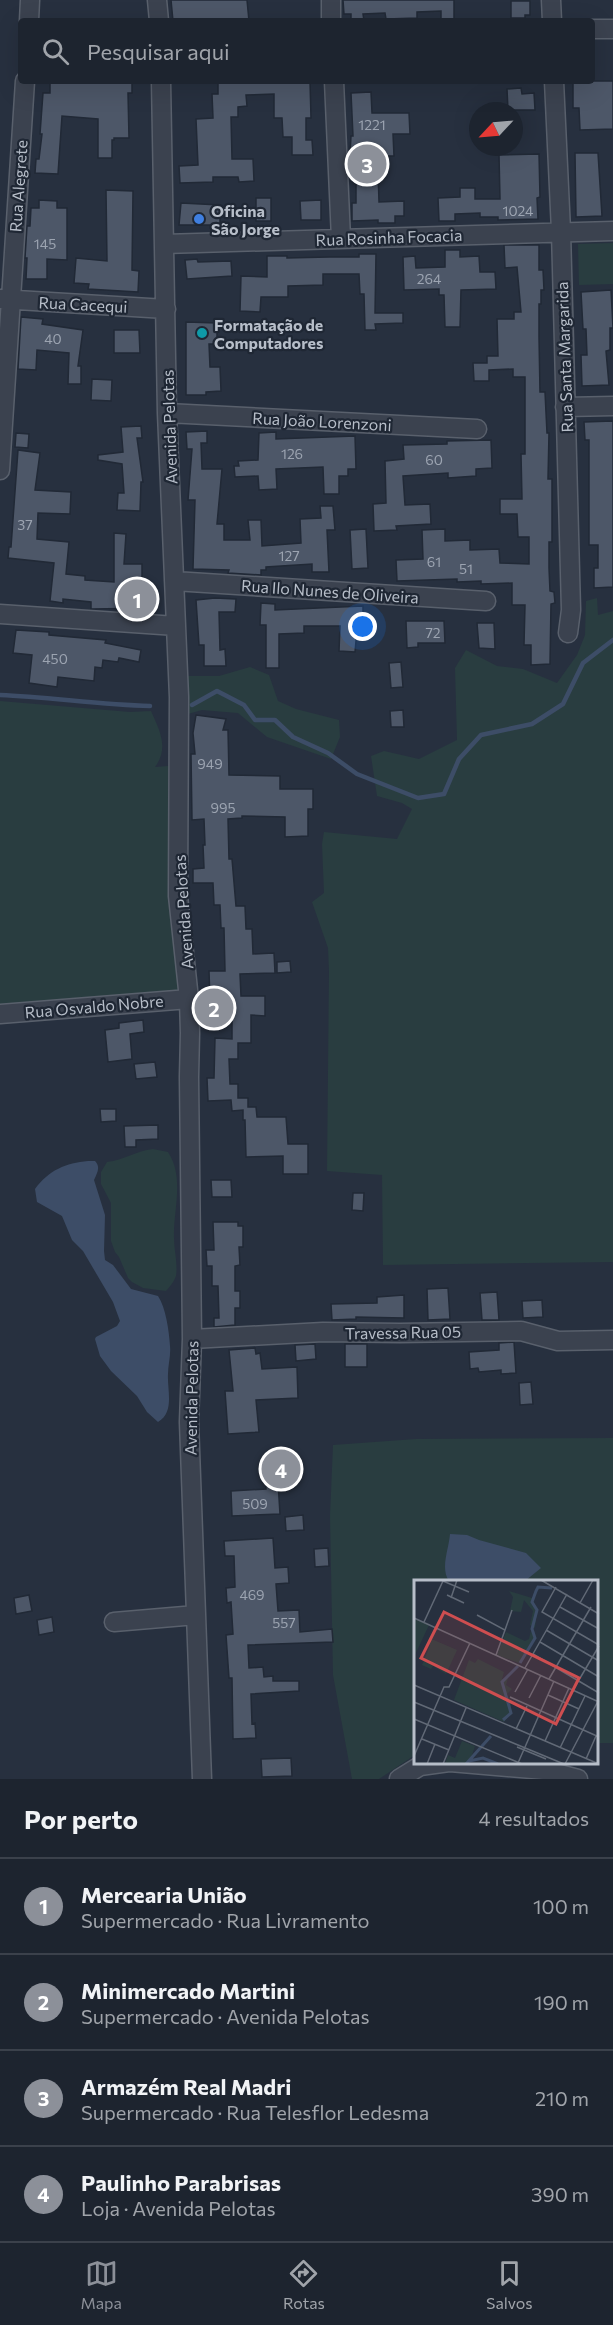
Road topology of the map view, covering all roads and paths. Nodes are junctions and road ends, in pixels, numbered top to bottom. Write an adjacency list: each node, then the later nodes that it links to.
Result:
1 (30, 0): 5 (street)
2 (157, 0): 6 (street)
3 (331, 0): 7 (street)
4 (551, 0): 8 (street)
5 (29, 18)
6 (159, 18)
7 (332, 18)
8 (552, 18)
9 (595, 29): 10 (street)
10 (613, 29)
11 (25, 84): 19 (street, Rua Alegrete)
12 (160, 84): 18 (street, Avenida Pelotas)
13 (334, 84): 17 (street)
14 (554, 84): 15 (street, Rua Santa Margarida)
15 (561, 231): 16 (street, Rua Rosinha Focacia); 17 (street, Rua Rosinha Focacia); 22 (street, Rua Santa Margarida)
16 (613, 231)
17 (341, 239): 18 (street, Rua Rosinha Focacia)
18 (164, 244): 20 (street, Avenida Pelotas)
19 (5, 300): 20 (street, Rua Cacequi); 25 (street, Rua Alegrete)
20 (166, 309): 23 (street, Avenida Pelotas)
21 (613, 406): 22 (street)
22 (565, 407): 30 (street, Rua Santa Margarida)
23 (167, 413): 24 (street, Rua João Lorenzoni); 26 (street, Avenida Pelotas)
24 (477, 429)
25 (0, 470)
26 (174, 581): 27 (street, Rua Ilo Nunes de Oliveira); 29 (street, Avenida Pelotas)
27 (486, 601)
28 (0, 614): 29 (street)
29 (176, 626): 31 (street, Avenida Pelotas)
30 (568, 633)
31 (189, 999): 32 (street, Rua Osvaldo Nobre); 33 (street, Avenida Pelotas)
32 (0, 1014)
33 (192, 1339): 34 (street, Travessa Rua 05); 35 (street, Avenida Pelotas)
34 (613, 1340)
35 (196, 1615): 36 (street); 40 (street, Avenida Pelotas)
36 (114, 1622)
37 (434, 1764): 41 (street)
38 (483, 1764): 39 (street)
39 (573, 1777)
40 (202, 1779)
41 (399, 1779)

